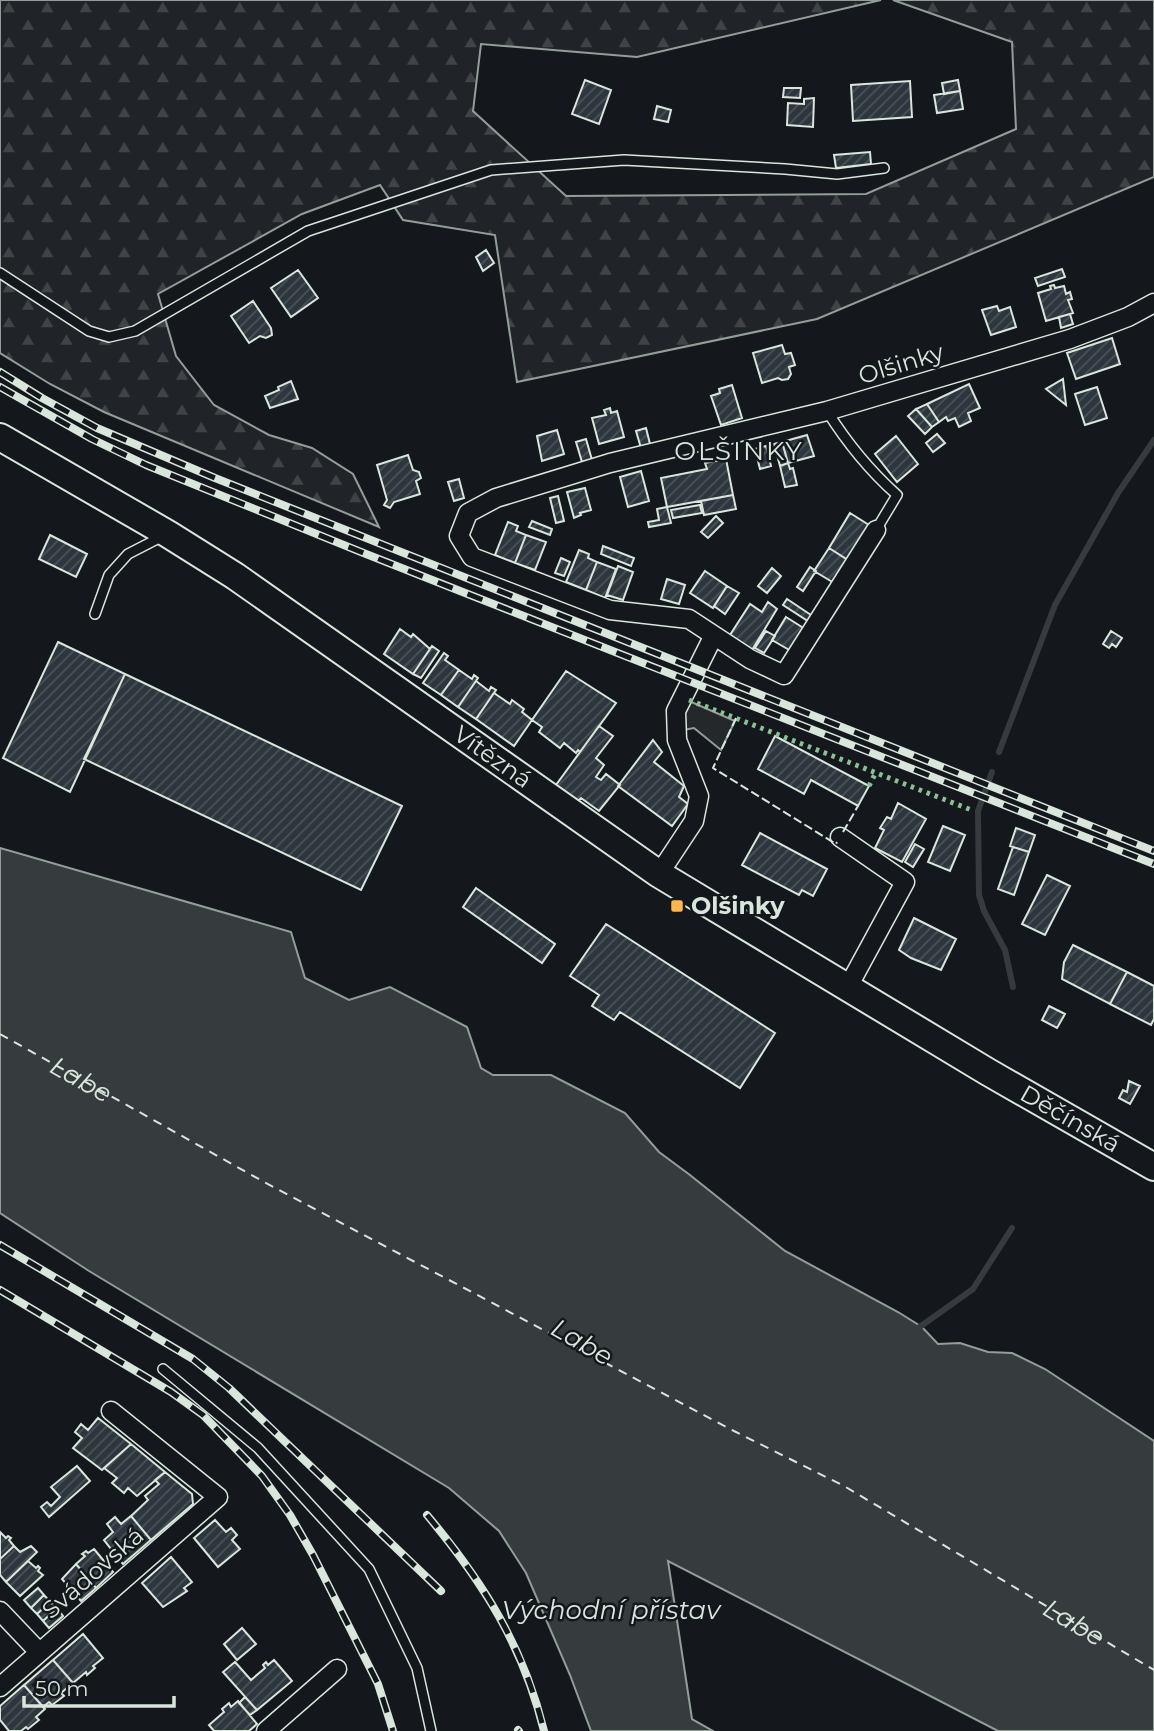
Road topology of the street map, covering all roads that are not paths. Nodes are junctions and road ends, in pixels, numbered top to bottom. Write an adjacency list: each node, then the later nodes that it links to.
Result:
1 (884, 168): 2 (lane)
2 (0, 272)
3 (1154, 303): 4 (street, Olšinky)
4 (827, 411): 6 (lane); 9 (street, Olšinky)
5 (0, 437): 7 (main road, Vítězná)
6 (876, 530): 9 (street, Olšinky)
7 (168, 534): 8 (lane); 11 (main road, Vítězná)
8 (95, 614)
9 (713, 637): 11 (street)
10 (840, 837): 12 (street)
11 (659, 874): 12 (main road, Vítězná)
12 (848, 987): 13 (main road, Vítězná)
13 (988, 1072): 14 (main road, Děčínská)
14 (1154, 1167)
15 (163, 1370): 22 (lane)
16 (111, 1411): 18 (street, Svádovská)
17 (0, 1611): 18 (street)
18 (39, 1652): 20 (street, Svádovská)
19 (337, 1669): 21 (street)
20 (0, 1687)
21 (267, 1731)
22 (431, 1731)

